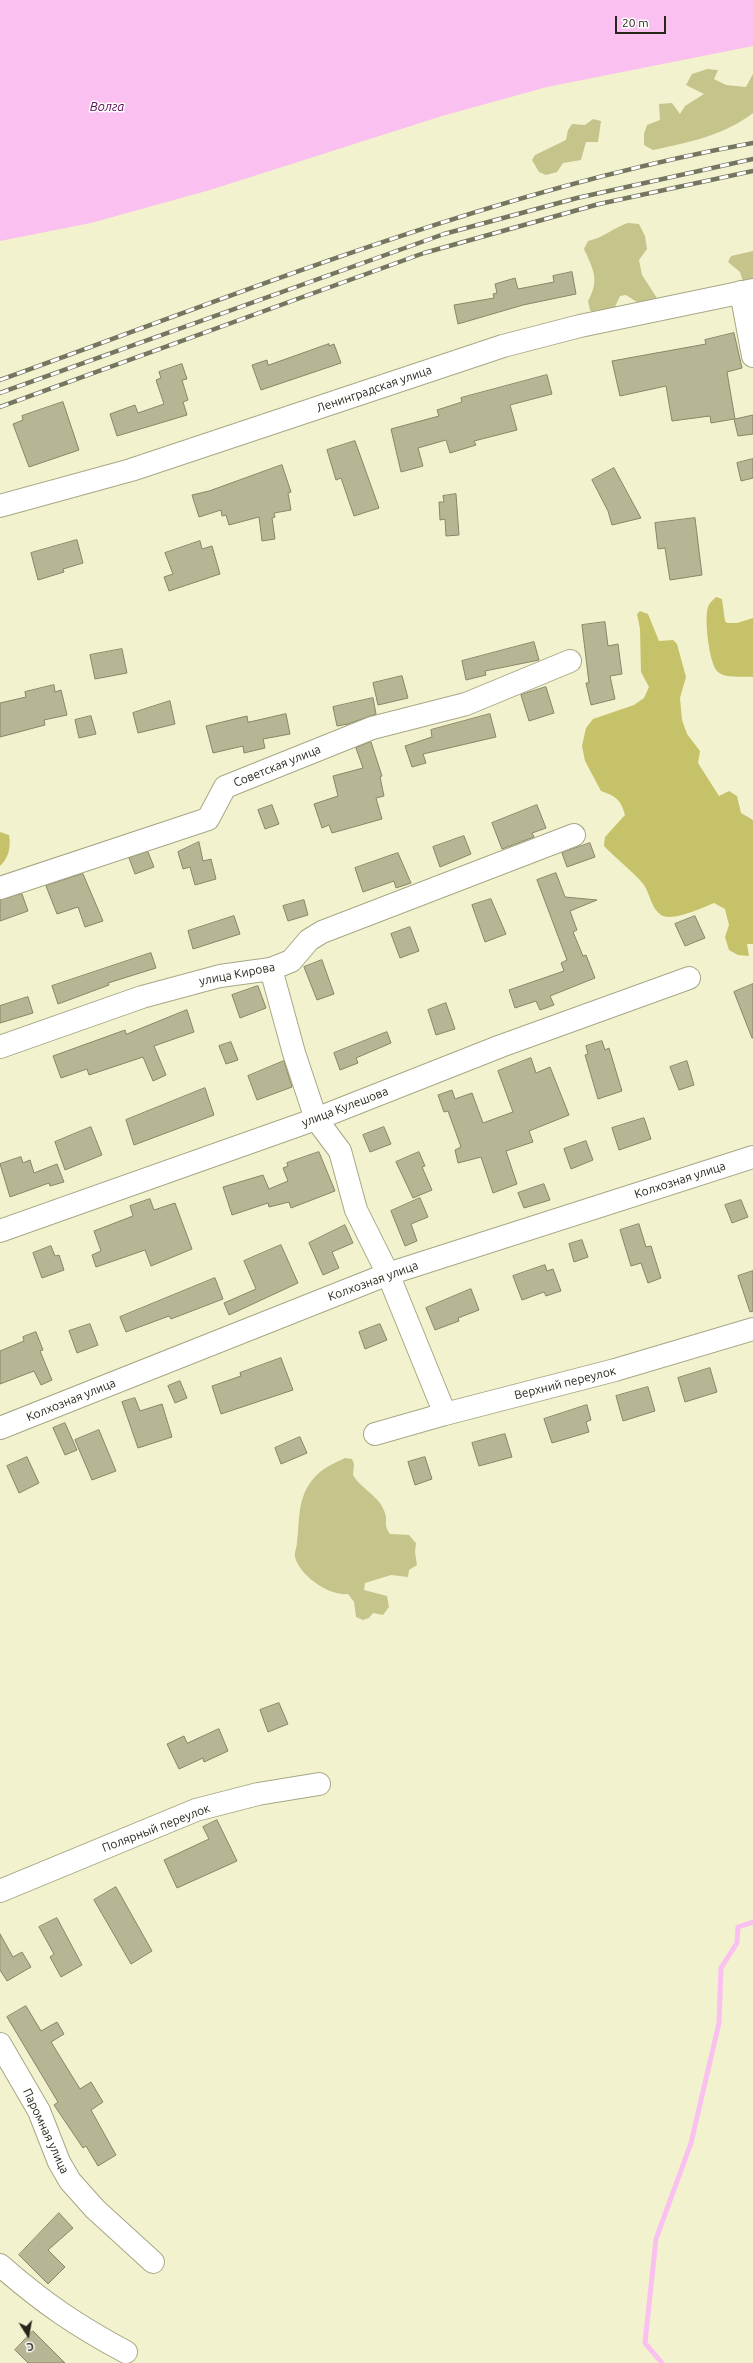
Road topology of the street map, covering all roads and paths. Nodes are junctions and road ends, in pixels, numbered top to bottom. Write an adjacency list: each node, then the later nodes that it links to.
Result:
1 (747, 291): 2 (street); 3 (street, Ленинградская улица)
2 (753, 356)
3 (0, 506)
4 (570, 661): 6 (street, Советская улица)
5 (574, 835): 7 (street, улица Кирова)
6 (0, 888)
7 (271, 970): 9 (street, улица Кирова); 10 (street)
8 (689, 978): 10 (street, улица Кулешова)
9 (0, 1047)
10 (316, 1119): 12 (street, улица Кулешова); 13 (street)
11 (753, 1157): 13 (street, Колхозная улица)
12 (0, 1231)
13 (388, 1274): 15 (street); 16 (street, Колхозная улица)
14 (753, 1329): 15 (street, Верхний переулок)
15 (445, 1414): 17 (street, Верхний переулок)
16 (0, 1428)
17 (375, 1434)
18 (319, 1784): 19 (street, Полярный переулок)
19 (0, 1891)
20 (0, 2044): 21 (street, Паромная улица)
21 (153, 2262)
22 (0, 2265): 23 (street)
23 (126, 2352)

